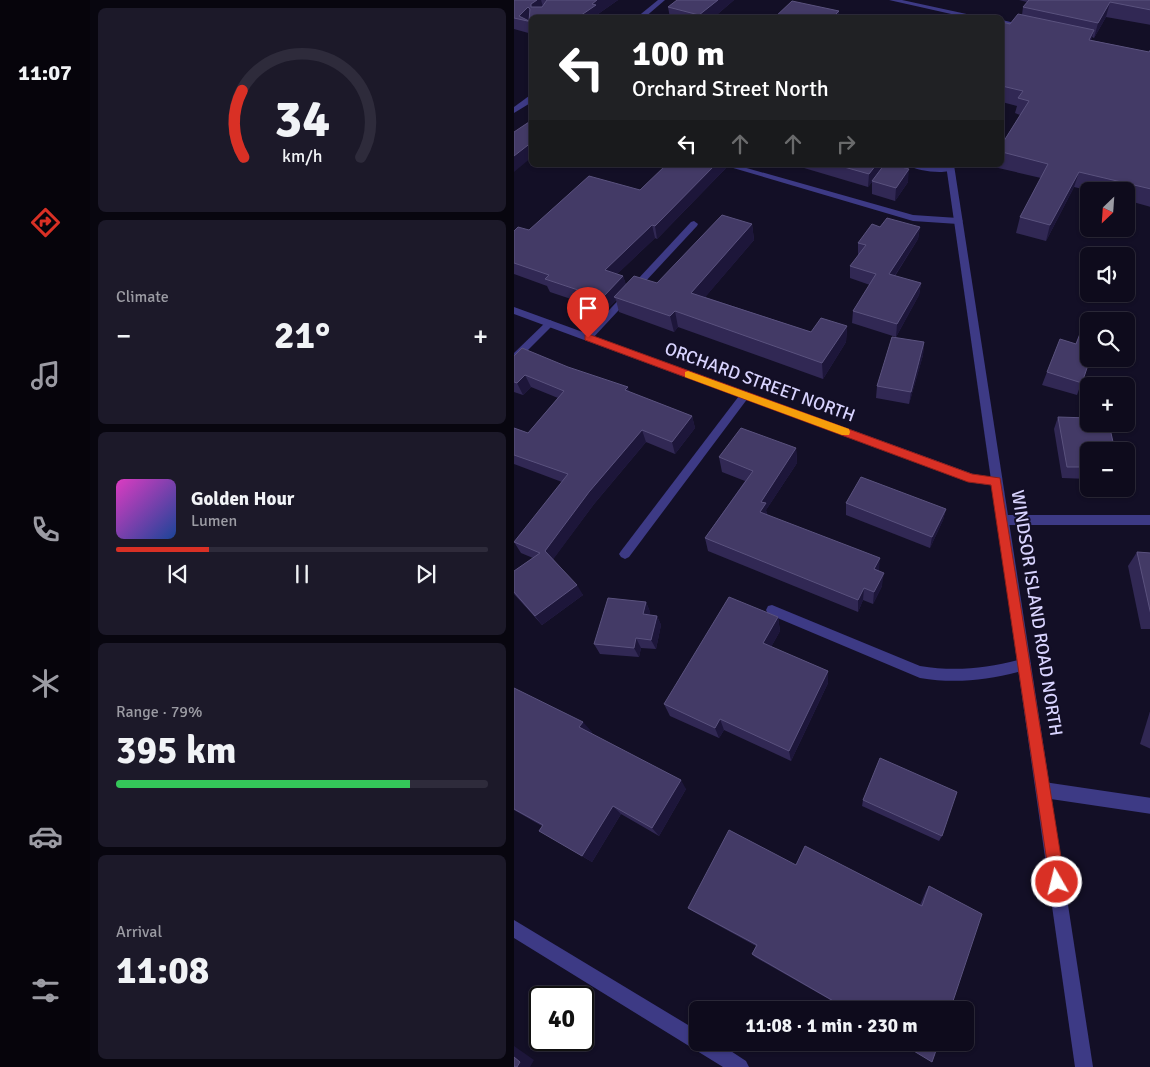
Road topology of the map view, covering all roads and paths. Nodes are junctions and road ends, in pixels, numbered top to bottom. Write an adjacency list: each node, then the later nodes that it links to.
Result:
1 (662, 0): 4 (street)
2 (892, 0): 3 (street)
3 (918, 5): 5 (street)
4 (642, 15)
5 (967, 15)
6 (1004, 22): 7 (street)
7 (1039, 30)
8 (529, 100): 9 (street)
9 (514, 111)
10 (734, 167): 13 (street)
11 (919, 167): 12 (street)
12 (950, 167): 13 (street, WINDSOR ISLAND ROAD NORTH)
13 (958, 221): 20 (street, WINDSOR ISLAND ROAD NORTH)
14 (694, 224): 17 (lane)
15 (514, 310): 16 (street, ORCHARD STREET NORTH)
16 (550, 323): 17 (street, ORCHARD STREET NORTH); 18 (lane)
17 (588, 338): 19 (street, ORCHARD STREET NORTH)
18 (514, 359)
19 (745, 395): 20 (street, ORCHARD STREET NORTH); 23 (lane)
20 (996, 482): 21 (street, WINDSOR ISLAND ROAD NORTH)
21 (1002, 520): 22 (street); 25 (street, WINDSOR ISLAND ROAD NORTH)
22 (1150, 520)
23 (625, 554)
24 (772, 610): 25 (lane)
25 (1025, 664): 26 (street, WINDSOR ISLAND ROAD NORTH)
26 (1044, 790): 27 (street); 32 (street, WINDSOR ISLAND ROAD NORTH)
27 (1150, 806)
28 (514, 928): 29 (street)
29 (689, 1036)
30 (714, 1051): 31 (street)
31 (740, 1067)
32 (1084, 1067)

